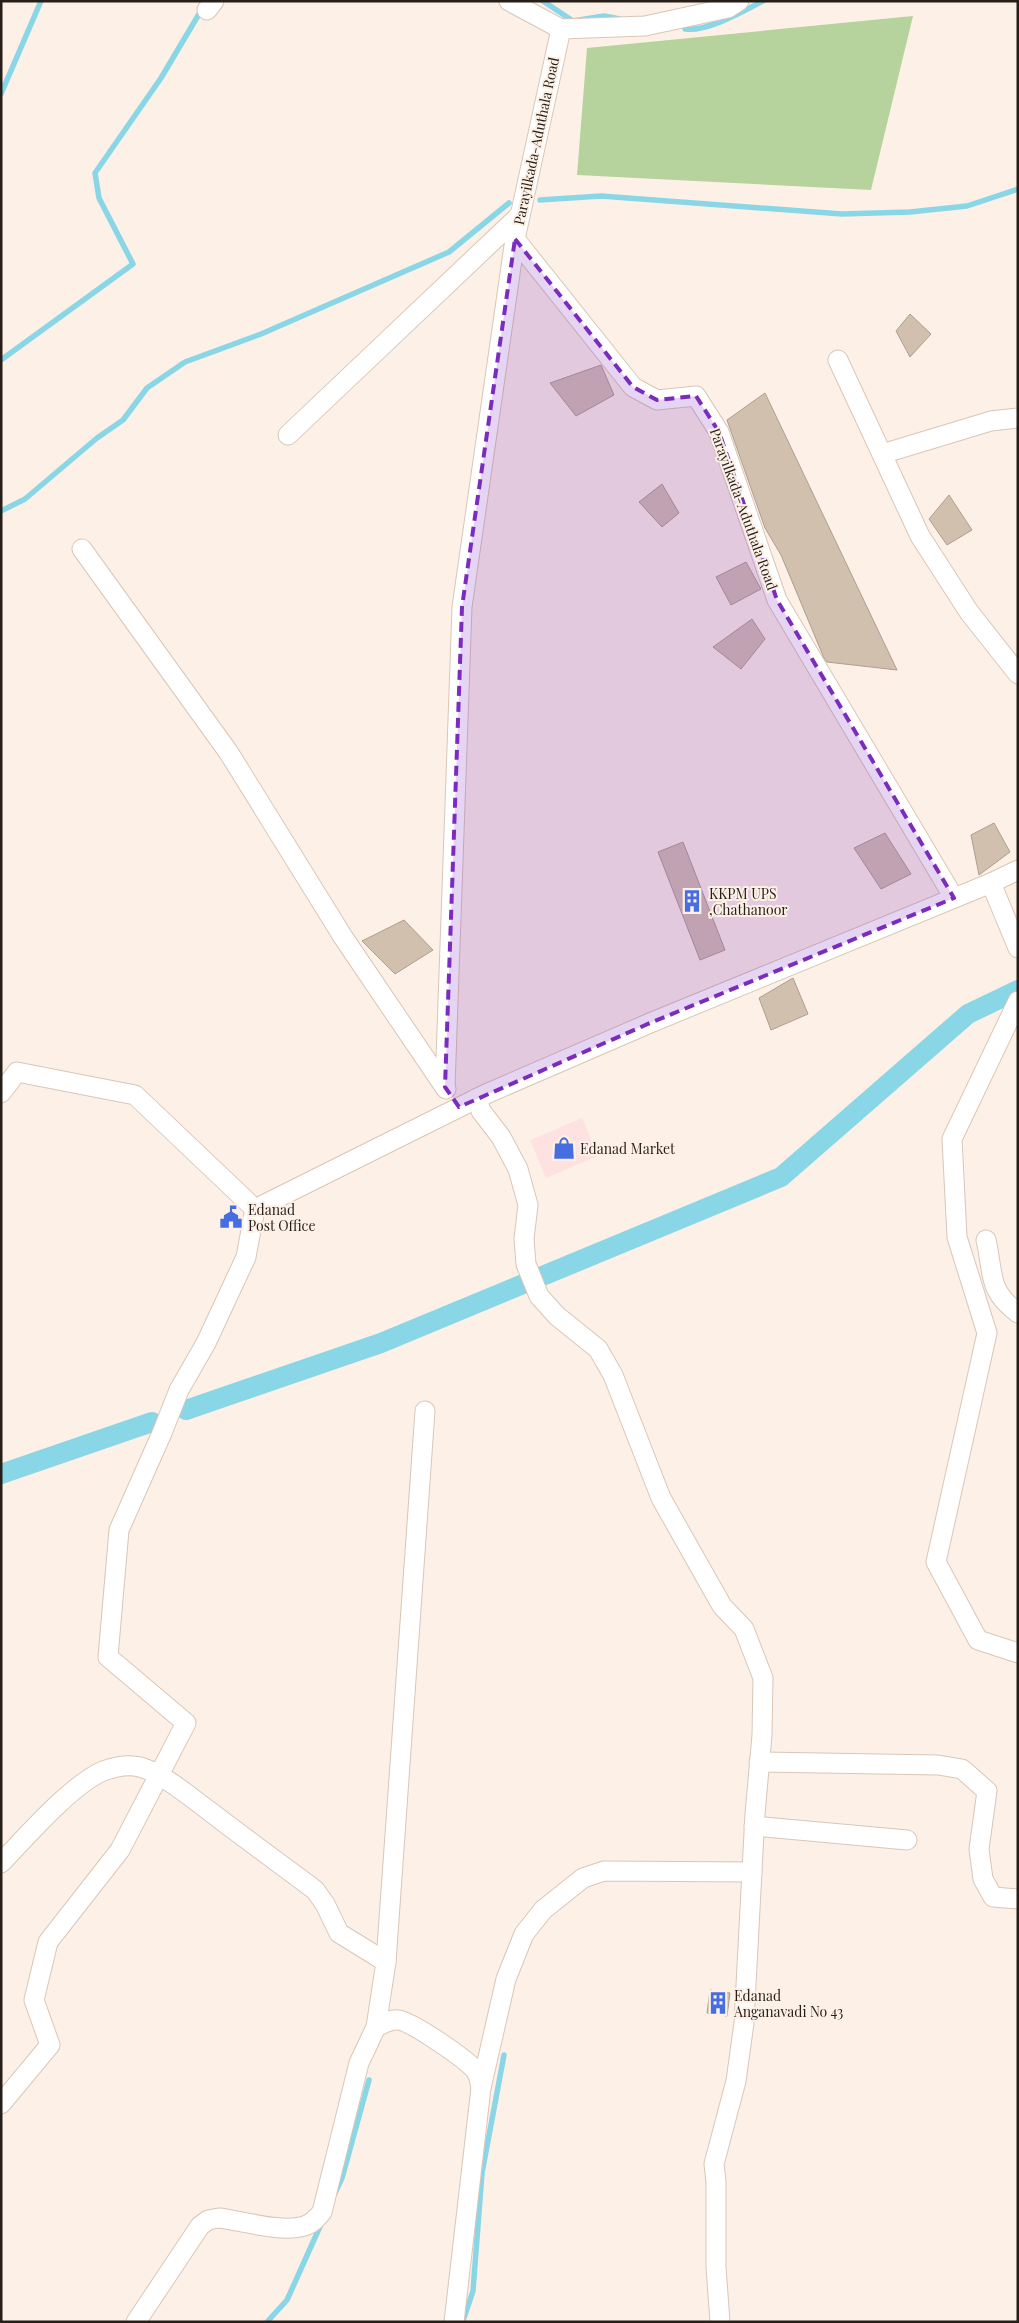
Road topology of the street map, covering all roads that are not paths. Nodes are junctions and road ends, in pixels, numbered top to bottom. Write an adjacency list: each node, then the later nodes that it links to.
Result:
1 (509, 1): 3 (street)
2 (740, 1): 3 (street)
3 (561, 29): 4 (street, Parayilkada-Aduthala Road)
4 (520, 215): 5 (street, Parayilkada-Aduthala Road); 8 (street)
5 (515, 239): 14 (street, Parayilkada-Aduthala Road); 17 (street)
6 (838, 360): 9 (street)
7 (1018, 418): 9 (street)
8 (288, 435)
9 (882, 454): 11 (street)
10 (82, 549): 17 (street)
11 (1018, 674)
12 (1018, 870): 13 (street)
13 (991, 883): 14 (street); 15 (street)
14 (954, 898): 19 (street)
15 (1018, 948)
16 (1018, 1001): 25 (street)
17 (445, 1087): 20 (street)
18 (1, 1093): 21 (street)
19 (477, 1098): 20 (street); 26 (street)
20 (459, 1107): 21 (street)
21 (255, 1209): 27 (street)
22 (986, 1240): 23 (street)
23 (1018, 1313)
24 (425, 1411): 33 (street)
25 (1018, 1653)
26 (760, 1762): 28 (street); 32 (street)
27 (157, 1775): 30 (street); 33 (street); 36 (street)
28 (754, 1826): 29 (street); 31 (street)
29 (908, 1840)
30 (1, 1863)
31 (752, 1872): 35 (street); 39 (street)
32 (1018, 1899)
33 (386, 1962): 34 (street)
34 (376, 2027): 35 (street); 37 (street)
35 (481, 2088): 38 (street)
36 (1, 2104)
37 (136, 2322)
38 (454, 2322)
39 (720, 2322)

